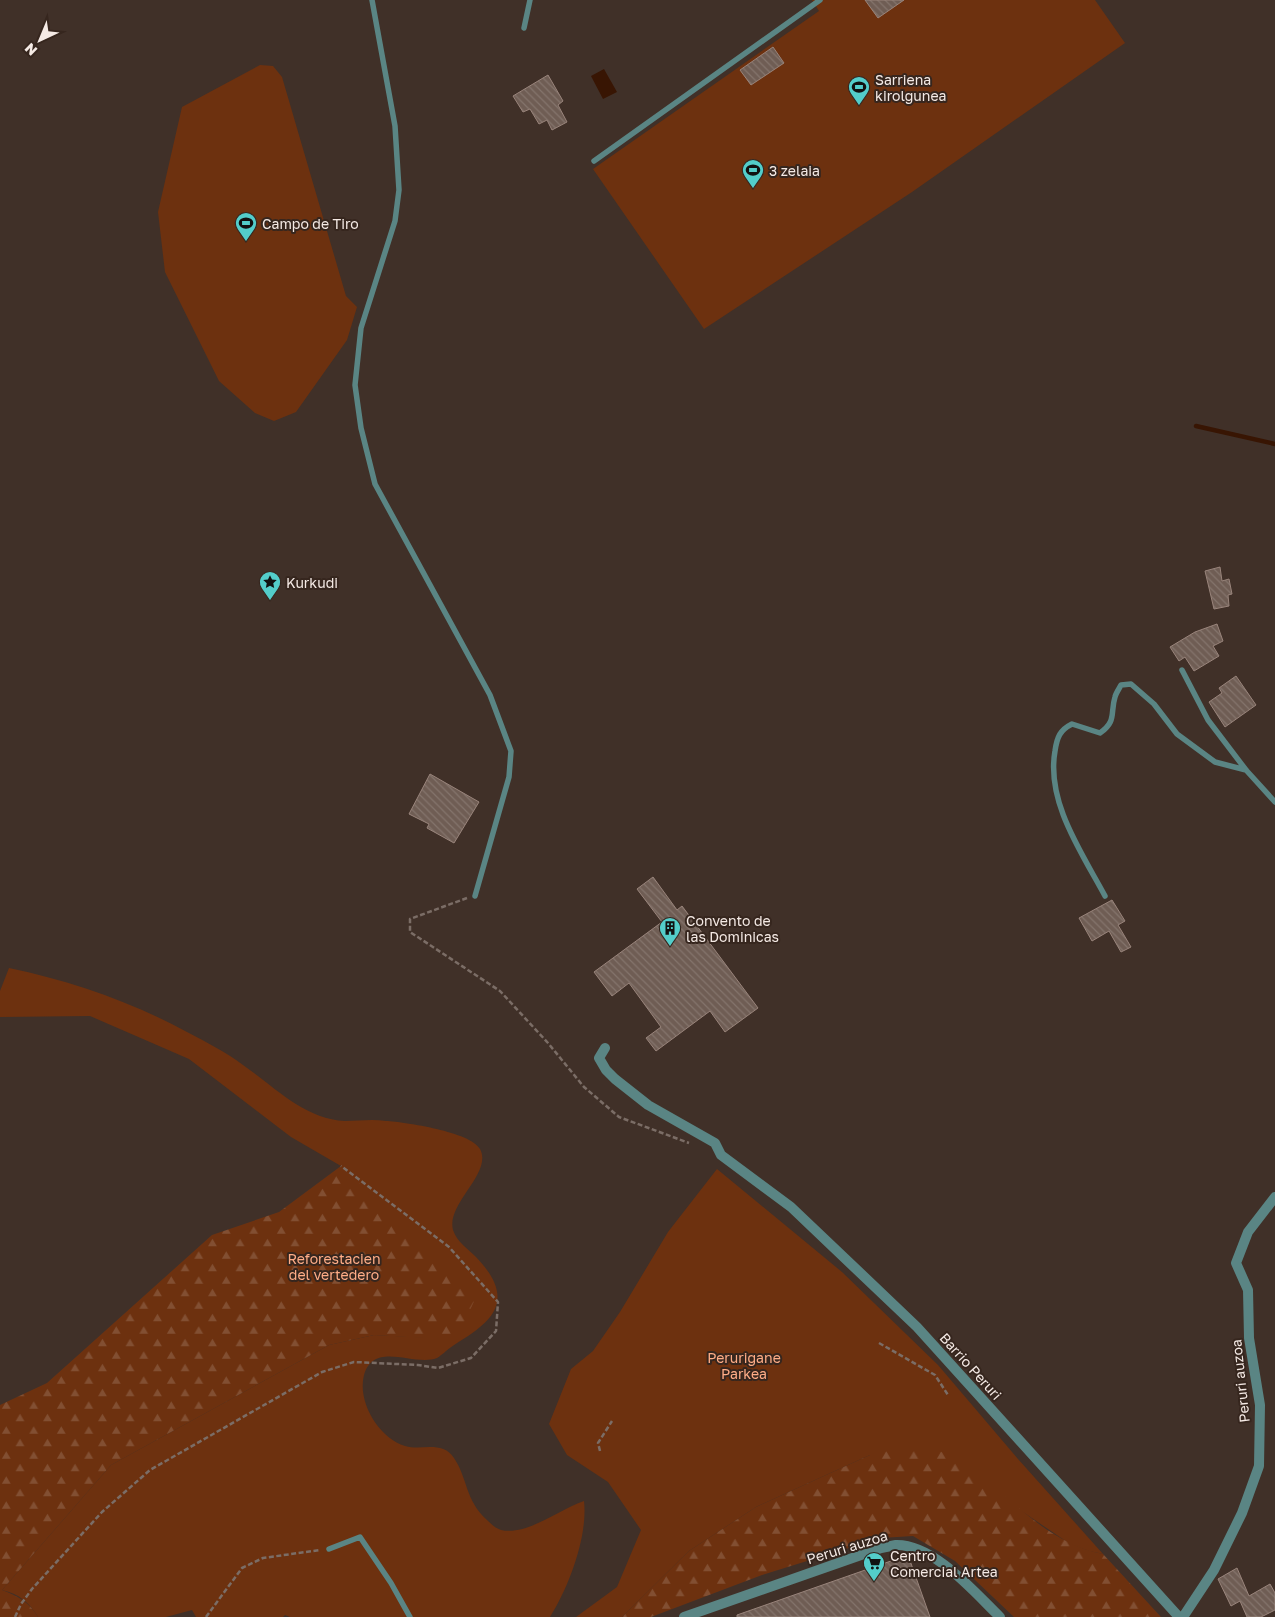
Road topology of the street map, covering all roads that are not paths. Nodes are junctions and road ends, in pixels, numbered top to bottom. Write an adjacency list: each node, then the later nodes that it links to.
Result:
1 (372, 0): 9 (lane)
2 (530, 0): 4 (lane)
3 (820, 0): 5 (lane)
4 (524, 28)
5 (594, 161)
6 (1182, 670): 7 (lane)
7 (1246, 770): 8 (lane); 10 (lane)
8 (1275, 802)
9 (475, 896)
10 (1105, 896)
11 (605, 1048): 17 (street, Barrio Peruri)
12 (1275, 1197): 18 (street, Peruri auzoa)
13 (329, 1549): 14 (lane)
14 (410, 1617)
15 (684, 1617): 16 (street, Peruri auzoa)
16 (1000, 1617)
17 (1179, 1617)
18 (1183, 1617)

